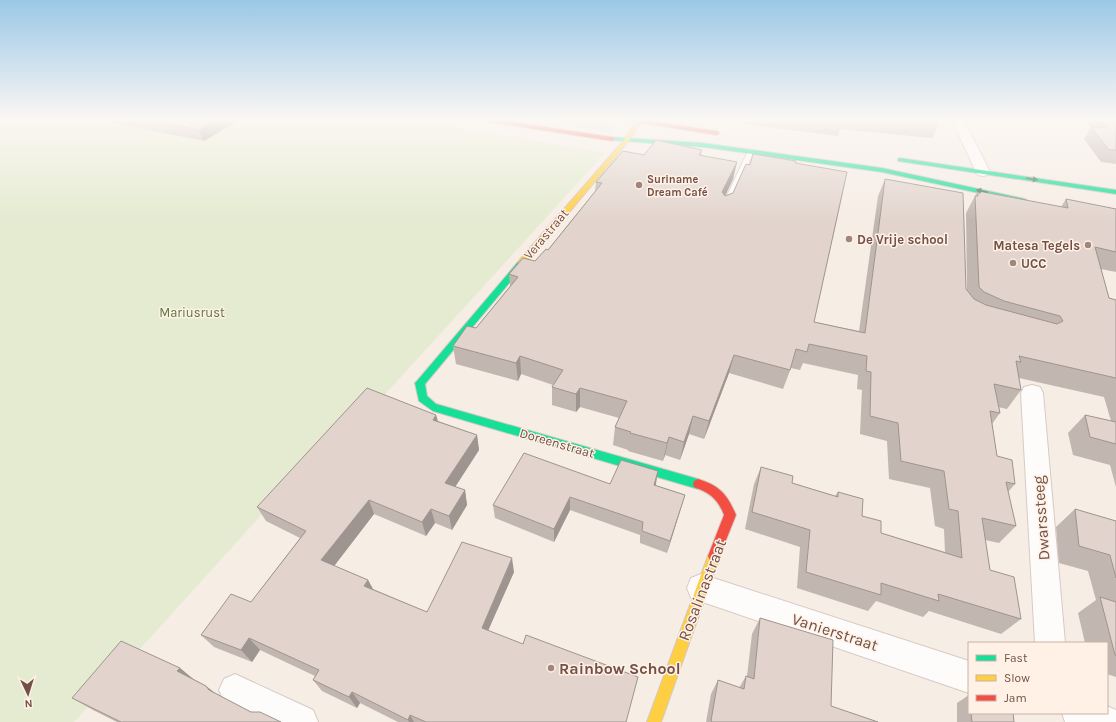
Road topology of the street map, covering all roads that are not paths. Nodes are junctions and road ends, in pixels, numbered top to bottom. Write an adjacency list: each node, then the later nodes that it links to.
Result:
1 (615, 154): 10 (street, Verastraat)
2 (750, 154): 9 (lane)
3 (763, 154): 8 (street, one-way to 3)
4 (974, 154): 6 (street)
5 (892, 159): 6 (street)
6 (983, 172): 7 (street, one-way to 7)
7 (1116, 192)
8 (1035, 203)
9 (724, 210)
10 (420, 383): 12 (street, Doreenstraat)
11 (1032, 394): 14 (street, Dwarssteeg)
12 (709, 487): 13 (street, Rosalinastraat)
13 (701, 588): 15 (street, Vanierstraat); 19 (street, Rosalinastraat)
14 (1050, 642)
15 (968, 677)
16 (235, 690): 18 (street)
17 (1081, 714): 20 (street)
18 (301, 722)
19 (654, 722)
20 (1106, 722)

